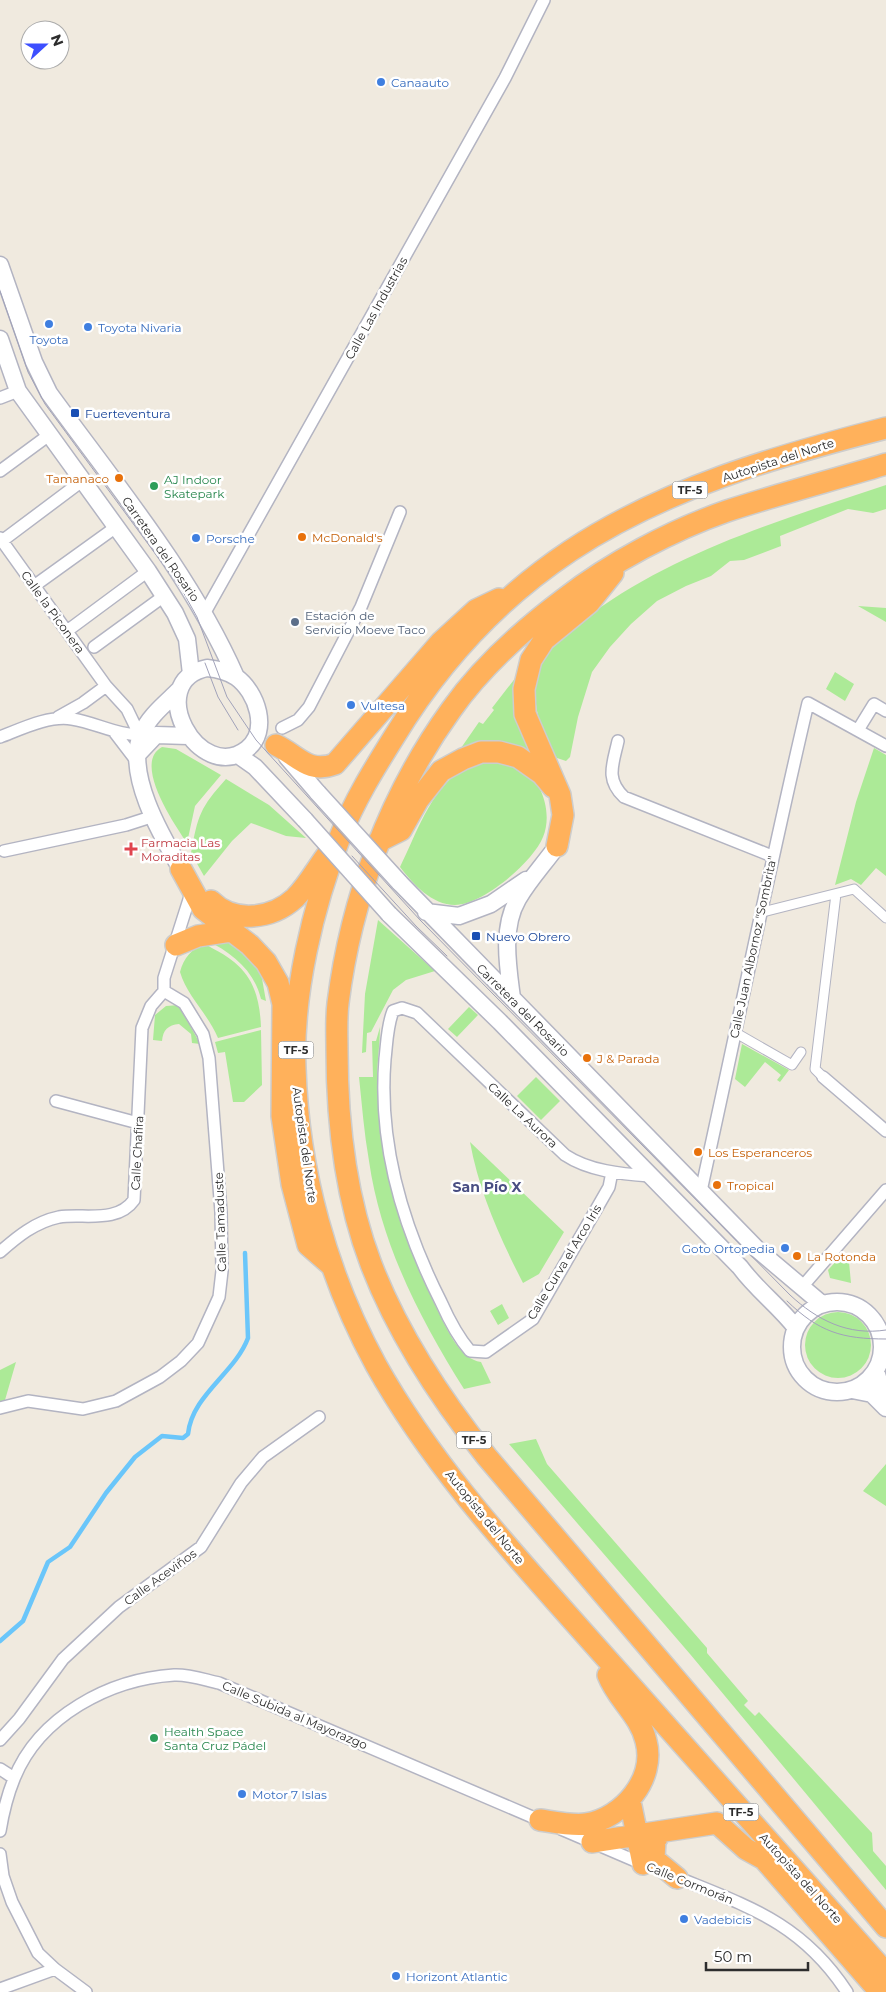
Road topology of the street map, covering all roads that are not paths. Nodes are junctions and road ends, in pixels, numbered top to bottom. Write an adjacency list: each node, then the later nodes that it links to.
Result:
1 (544, 0): 19 (street, Calle Las Industrias)
2 (0, 265): 19 (main road, Carretera del Rosario)
3 (0, 339): 4 (main road, Carretera del Rosario)
4 (18, 391): 5 (street); 7 (main road, Carretera del Rosario)
5 (0, 398)
6 (886, 428): 17 (highway, Autopista del Norte / TF-5)
7 (48, 435): 9 (street); 10 (main road, Carretera del Rosario)
8 (886, 464): 14 (highway, TF-5)
9 (0, 471)
10 (82, 481): 12 (main road, Carretera del Rosario); 13 (street)
11 (400, 512): 33 (street)
12 (116, 527): 15 (main road, Carretera del Rosario); 16 (street)
13 (1, 539): 16 (street, Calle la Piconera)
14 (626, 558): 39 (highway); 42 (highway, TF-5)
15 (148, 571): 18 (main road, Carretera del Rosario); 20 (street)
16 (34, 586): 20 (street, Calle la Piconera)
17 (513, 593): 33 (highway); 41 (highway, Autopista del Norte / TF-5)
18 (164, 596): 21 (street); 22 (main road, Carretera del Rosario)
19 (204, 614): 23 (main road, Carretera del Rosario)
20 (67, 631): 24 (street, Calle la Piconera)
21 (94, 647)
22 (191, 674): 23 (main road); 25 (main road)
23 (236, 677): 28 (main road)
24 (106, 686): 27 (street); 30 (street, Calle la Piconera)
25 (179, 690): 30 (main road); 32 (main road)
26 (886, 712): 29 (street)
27 (52, 719): 31 (street); 34 (street)
28 (259, 723): 33 (main road, Carretera del Rosario); 37 (main road)
29 (858, 730): 36 (street); 45 (street, Calle Juan Albornoz "Sombrita")
30 (147, 732): 31 (street); 32 (main road); 38 (main road)
31 (115, 733): 38 (street)
32 (188, 736): 37 (main road)
33 (279, 736): 49 (main road, Carretera del Rosario, bridge)
34 (0, 737)
35 (618, 741): 45 (street)
36 (886, 746)
37 (238, 755): 64 (main road, Carretera del Rosario, bridge)
38 (138, 758): 40 (main road)
39 (560, 795): 42 (highway); 43 (highway)
40 (154, 816): 44 (street); 47 (main road)
41 (340, 836): 47 (highway); 68 (highway, Autopista del Norte / TF-5)
42 (379, 841): 94 (highway, TF-5)
43 (556, 846): 46 (main road)
44 (4, 851)
45 (772, 856): 50 (street, Calle Juan Albornoz "Sombrita")
46 (534, 875): 49 (main road); 55 (main road)
47 (185, 881): 52 (highway); 53 (street)
48 (836, 894): 50 (street); 51 (street); 59 (street)
49 (426, 912): 55 (main road, Carretera del Rosario)
50 (763, 912): 57 (street, Calle Juan Albornoz "Sombrita")
51 (886, 918)
52 (231, 931): 53 (highway); 68 (highway)
53 (176, 945): 54 (street)
54 (164, 991): 61 (street, Calle Chafira); 77 (street, Calle Tamaduste)
55 (512, 998): 66 (main road, Carretera del Rosario)
56 (417, 1013): 63 (street, Calle La Aurora); 63 (street, Calle Curva el Arco Iris)
57 (736, 1033): 58 (street); 66 (street, Calle Juan Albornoz "Sombrita")
58 (801, 1052)
59 (823, 1077): 62 (street)
60 (56, 1101): 61 (street)
61 (138, 1123): 67 (street, Calle Chafira)
62 (886, 1131)
63 (612, 1172): 64 (street, Calle La Aurora)
64 (650, 1176): 72 (main road, Carretera del Rosario)
65 (886, 1190): 69 (street)
66 (701, 1191): 69 (main road, Carretera del Rosario)
67 (0, 1252)
68 (331, 1265): 80 (highway, Autopista del Norte / TF-5)
69 (802, 1287): 70 (main road, Carretera del Rosario)
70 (822, 1304): 71 (main road); 72 (main road)
71 (880, 1320): 73 (main road)
72 (796, 1328): 75 (main road)
73 (884, 1353): 74 (main road)
74 (876, 1371): 75 (main road); 76 (main road)
75 (852, 1390): 78 (main road)
76 (886, 1390)
77 (0, 1408)
78 (886, 1408)
79 (319, 1417): 81 (street, Calle Aceviños)
80 (598, 1649): 84 (highway); 96 (highway, Autopista del Norte / TF-5)
81 (0, 1740)
82 (0, 1769): 83 (street)
83 (14, 1778): 85 (street, Calle Subida al Mayorazgo); 87 (street, Calle Subida al Mayorazgo)
84 (630, 1801): 85 (highway); 88 (highway)
85 (540, 1820): 89 (street, Calle Subida al Mayorazgo)
86 (664, 1830): 88 (highway); 93 (highway); 100 (highway)
87 (0, 1831)
88 (635, 1834): 89 (highway); 91 (highway)
89 (592, 1842): 91 (street, Calle Cormorán)
90 (0, 1854): 92 (street)
91 (643, 1864): 93 (street, Calle Cormorán)
92 (2, 1875): 95 (street)
93 (677, 1878): 99 (street, Calle Cormorán)
94 (886, 1926)
95 (54, 1969): 97 (street); 98 (street)
96 (886, 1973)
97 (0, 1989)
98 (86, 1992)
99 (847, 1992)
100 (880, 1992)

